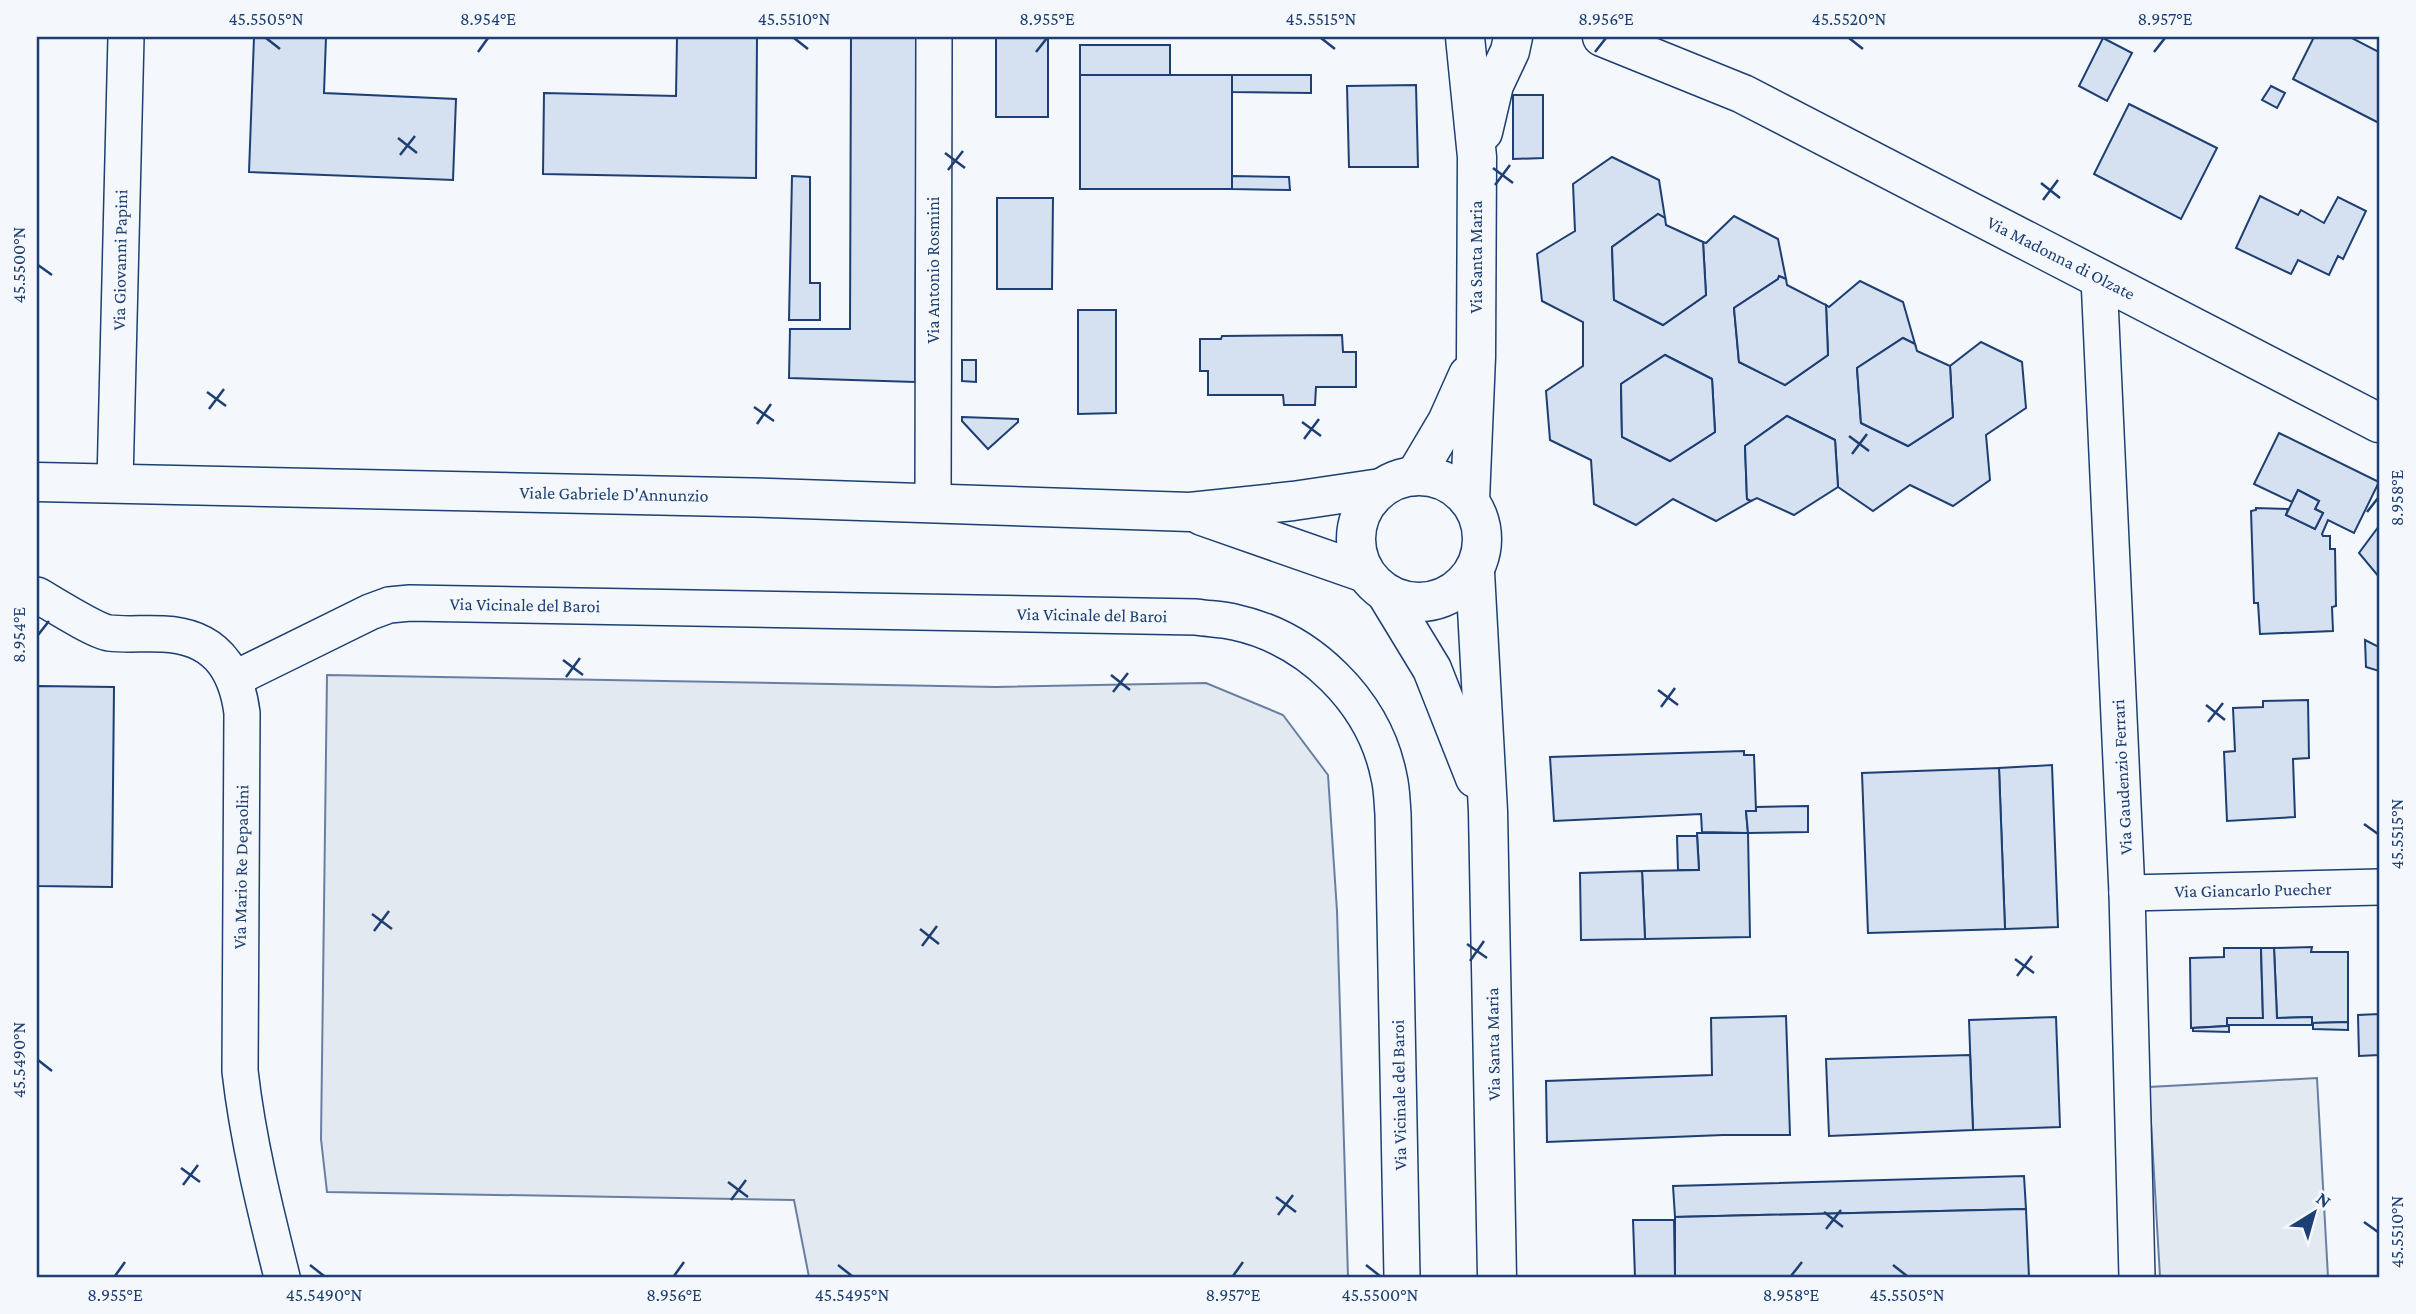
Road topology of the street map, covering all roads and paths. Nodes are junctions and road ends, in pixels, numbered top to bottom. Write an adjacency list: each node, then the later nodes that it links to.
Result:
1 (125, 37): 13 (street, Via Giovanni Papini)
2 (934, 37): 16 (street, Via Antonio Rosmini)
3 (1465, 37): 8 (street, Via Santa Maria)
4 (1513, 37): 8 (street, Via Santa Maria)
5 (1602, 37): 7 (street, Via Madonna di Olzate)
6 (1676, 37): 7 (street, Via Madonna di Olzate)
7 (1743, 94): 9 (street, Via Madonna di Olzate)
8 (1477, 158): 10 (street, Via Santa Maria)
9 (2099, 278): 11 (street, Via Madonna di Olzate); 24 (street, Via Gaudenzio Ferrari)
10 (1476, 357): 14 (street, Via Santa Maria); 15 (street, Via Santa Maria)
11 (2379, 423)
12 (37, 482): 13 (street, Viale Gabriele D'Annunzio)
13 (115, 482): 16 (street, Viale Gabriele D'Annunzio)
14 (1398, 482): 15 (street); 17 (street, Viale Gabriele D'Annunzio); 19 (street, Via Santa Maria)
15 (1470, 500): 18 (street, Via Santa Maria)
16 (933, 503): 17 (street, Viale Gabriele D'Annunzio)
17 (1190, 512): 19 (street, Viale Gabriele D'Annunzio)
18 (1475, 572): 19 (street); 22 (street, Via Santa Maria)
19 (1376, 584): 22 (street, Via Santa Maria)
20 (37, 595): 21 (street, Via Mario Re Depaolini)
21 (234, 678): 25 (street, Via Mario Re Depaolini); 26 (street, Via Vicinale del Baroi)
22 (1488, 811): 27 (street, Via Santa Maria)
23 (2379, 887): 24 (street, Via Giancarlo Puecher)
24 (2127, 893): 28 (street, Via Gaudenzio Ferrari)
25 (282, 1277)
26 (1402, 1277)
27 (1497, 1277)
28 (2137, 1277)

